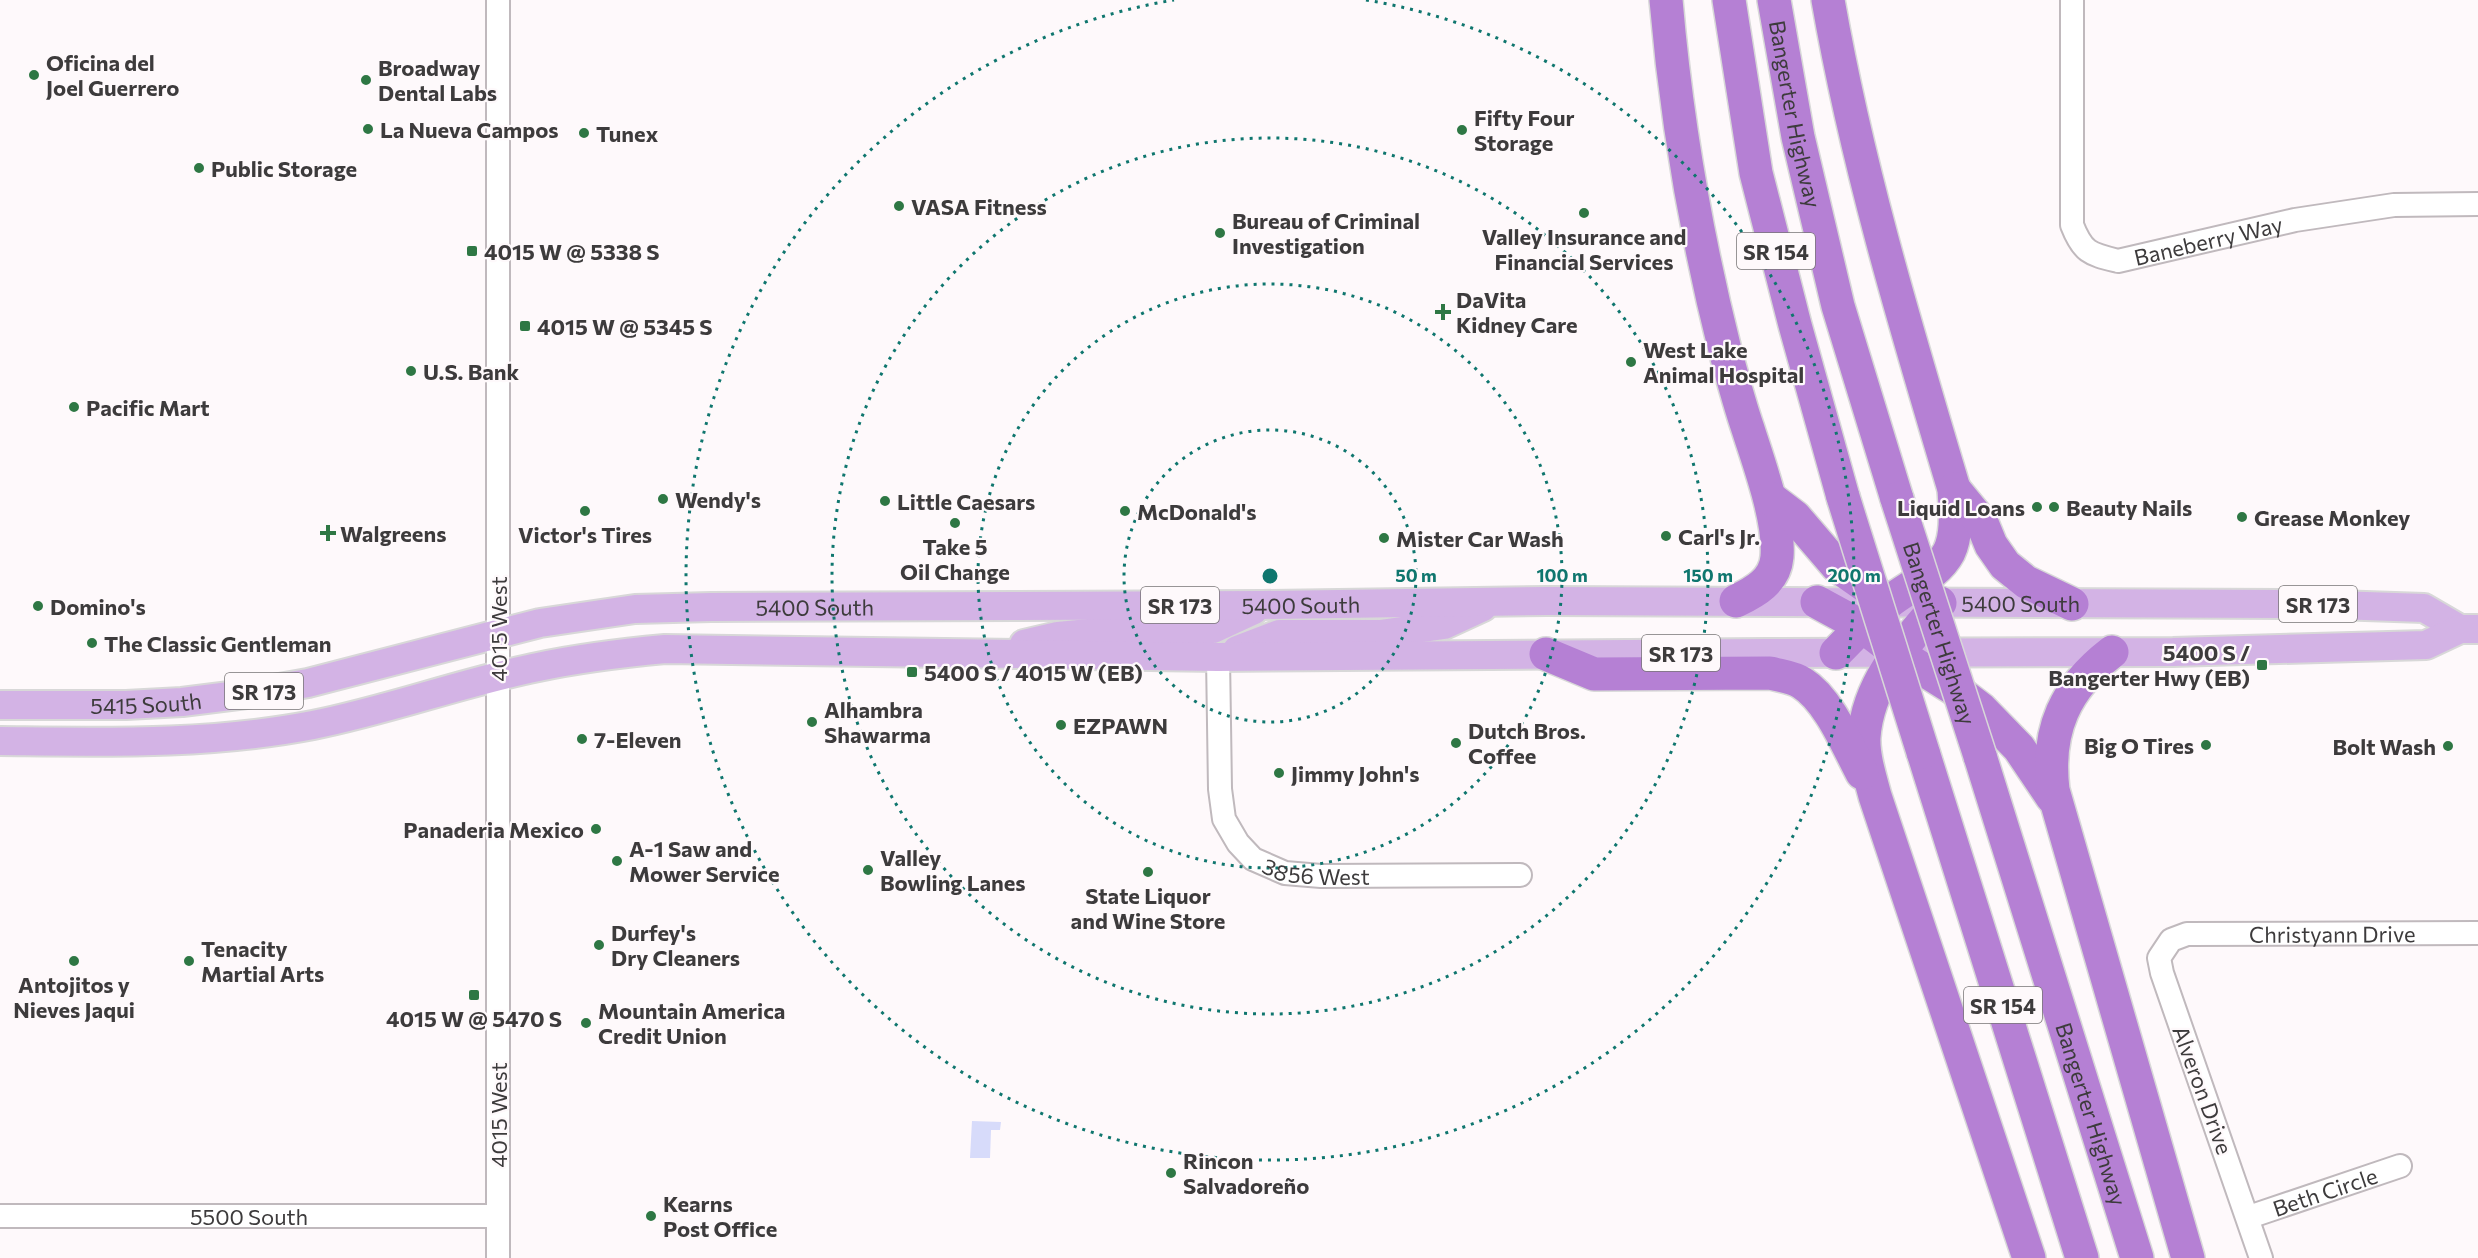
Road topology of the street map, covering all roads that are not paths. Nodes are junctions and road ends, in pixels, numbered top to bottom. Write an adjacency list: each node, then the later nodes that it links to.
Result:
1 (498, 0): 20 (street, 4015 West)
2 (1666, 0): 9 (highway)
3 (1728, 0): 42 (highway, Bangerter Highway / SR 154, bridge)
4 (1774, 0): 43 (highway, Bangerter Highway / SR 154, bridge)
5 (1828, 0): 8 (highway)
6 (2072, 0): 7 (street, Baneberry Way)
7 (2478, 204)
8 (1954, 489): 13 (highway); 15 (highway)
9 (1770, 498): 10 (highway); 13 (highway)
10 (1736, 601): 11 (main road, 5400 South / SR 173); 12 (main road, 5400 South / SR 173)
11 (1492, 602): 16 (main road, 5400 South / SR 173); 27 (main road)
12 (1817, 602): 13 (main road, 5400 South / SR 173); 17 (highway)
13 (1888, 602): 14 (main road, 5400 South / SR 173); 17 (highway); 18 (highway)
14 (1940, 603): 15 (main road, 5400 South / SR 173); 18 (highway)
15 (2072, 604): 19 (main road, 5400 South / SR 173)
16 (1263, 605): 20 (main road, 5400 South / SR 173); 25 (main road)
17 (1863, 627): 23 (highway); 24 (highway)
18 (1919, 628): 21 (highway); 24 (highway)
19 (2469, 629): 22 (main road, 5400 South / SR 173)
20 (499, 633): 28 (street, 4015 West); 29 (main road, 5415 South / SR 173)
21 (1948, 652): 22 (main road, 5400 South / SR 173); 24 (main road, 5400 South / SR 173)
22 (2112, 652): 32 (highway)
23 (1836, 653): 24 (main road, 5400 South / SR 173); 26 (main road, 5400 South / SR 173)
24 (1897, 653): 31 (highway); 32 (highway)
25 (984, 654): 27 (main road, 5400 South / SR 173); 28 (main road, 5400 South / SR 173)
26 (1546, 654): 27 (main road, 5400 South / SR 173); 31 (highway)
27 (1218, 657): 33 (street, 3856 West)
28 (498, 676): 30 (main road, 5415 South / SR 173); 38 (street, 4015 West)
29 (0, 705)
30 (0, 741)
31 (1875, 796): 41 (highway)
32 (2058, 809): 44 (highway)
33 (1520, 874)
34 (2478, 933): 35 (street, Christyann Drive)
35 (2187, 934): 39 (street, Alveron Drive)
36 (2400, 1166): 39 (street, Beth Circle)
37 (0, 1216): 38 (street, 5500 South)
38 (498, 1216): 40 (street, 4015 West)
39 (2249, 1217): 45 (street, Alveron Drive)
40 (498, 1258)
41 (2029, 1258)
42 (2082, 1258)
43 (2137, 1258)
44 (2188, 1258)
45 (2261, 1258)

